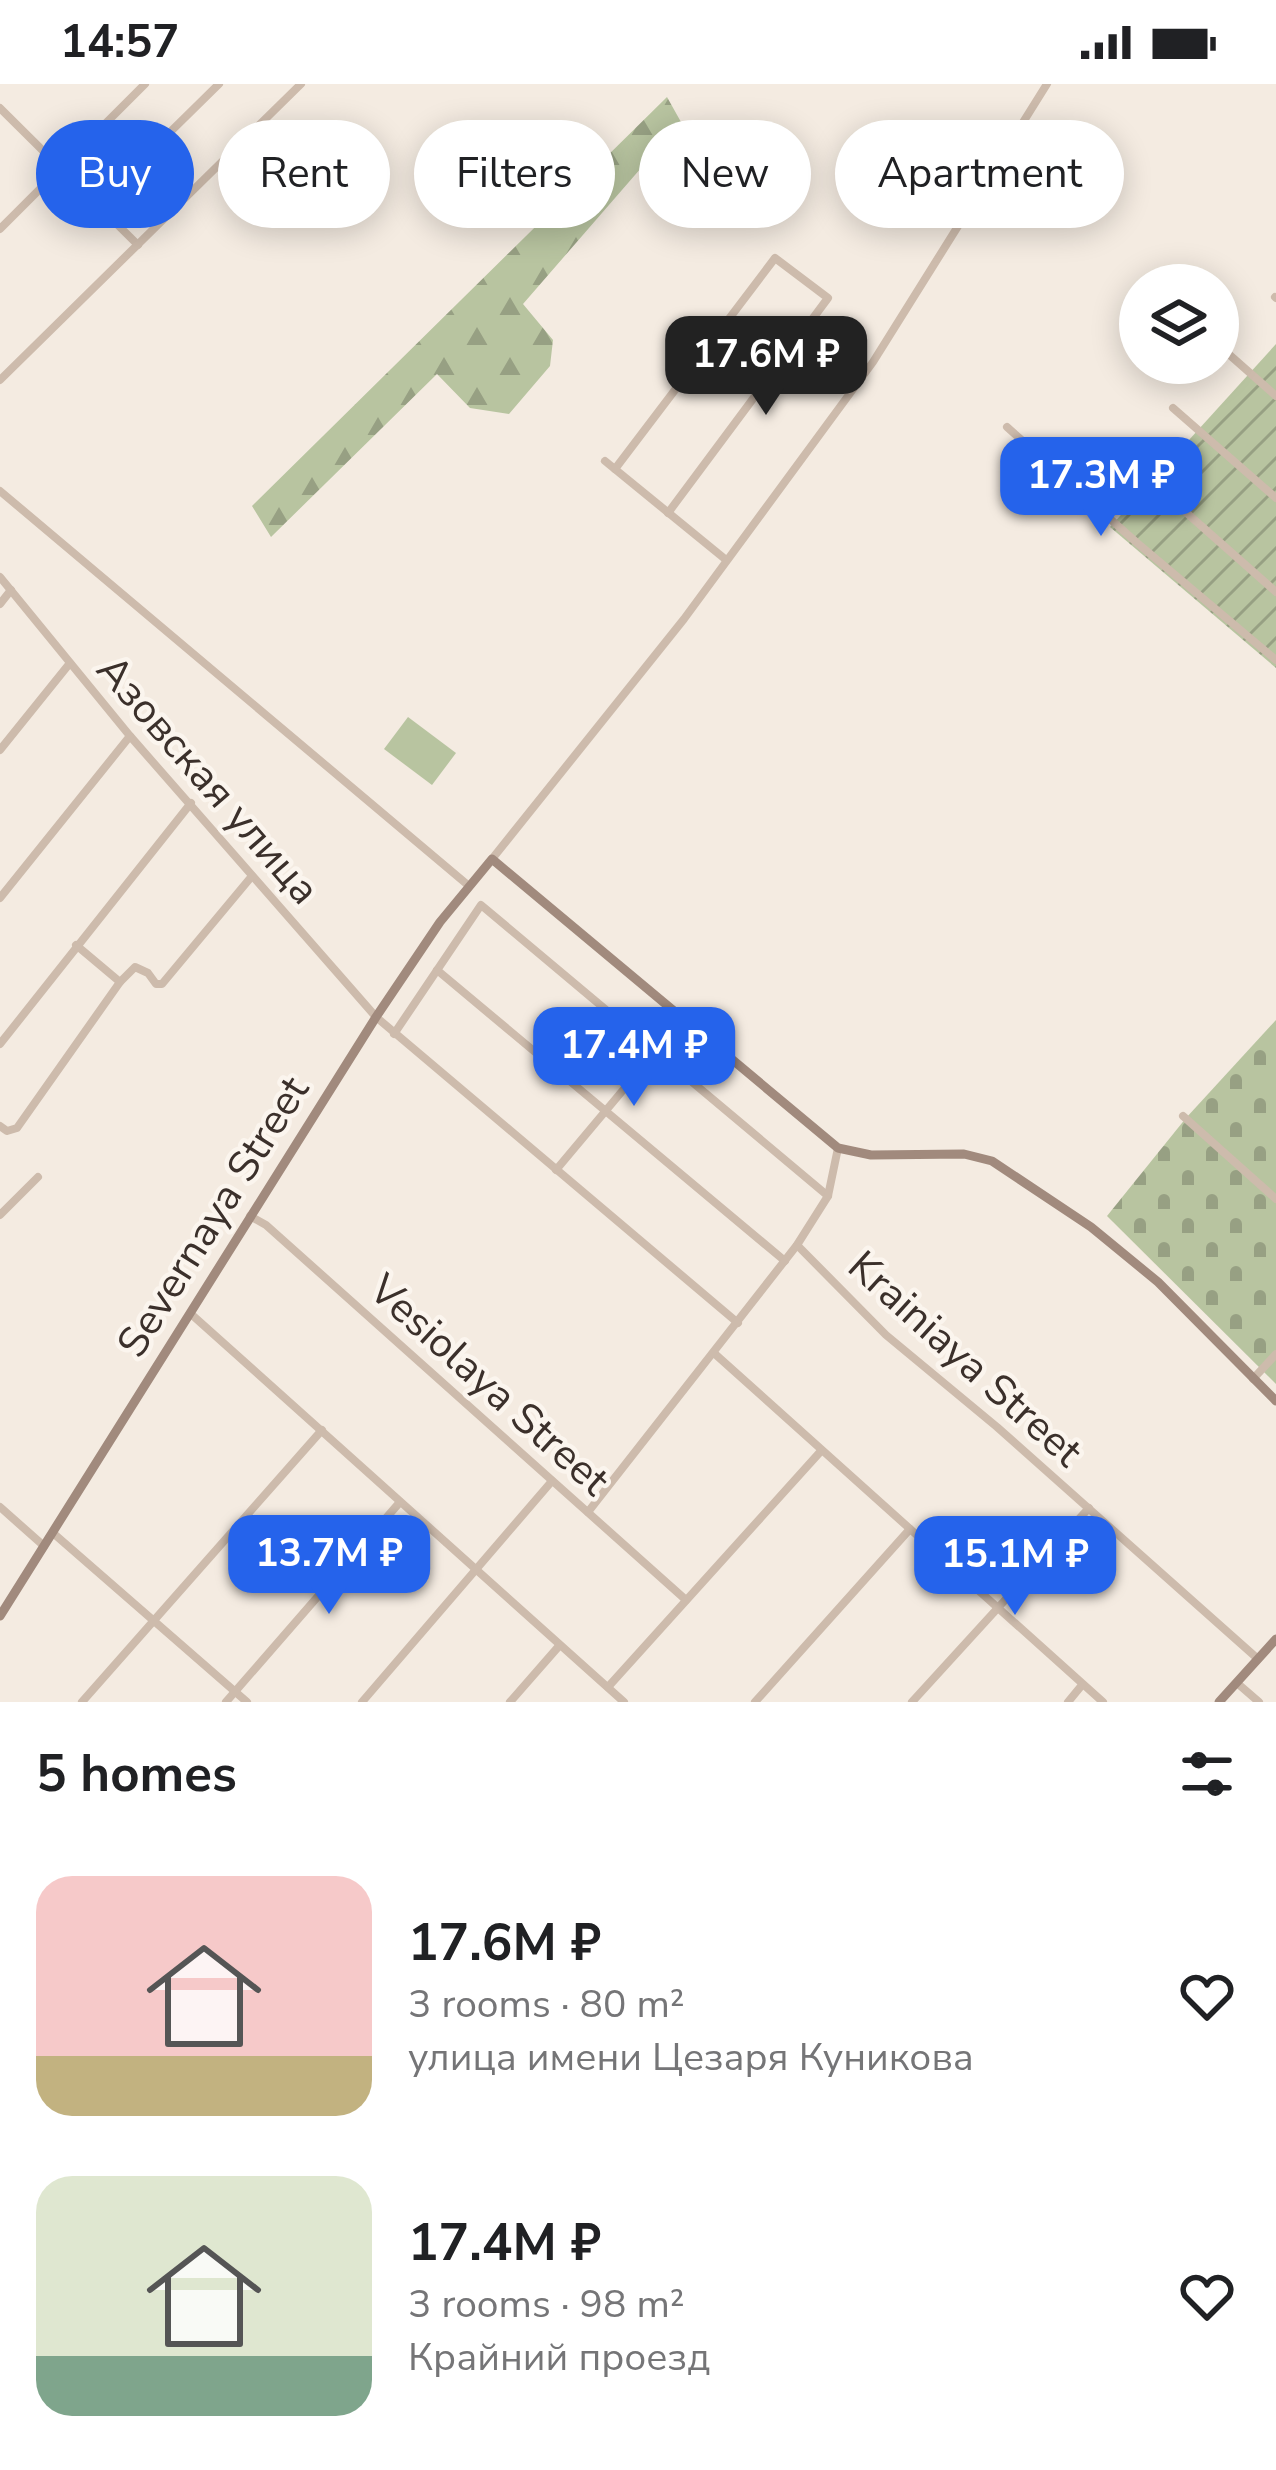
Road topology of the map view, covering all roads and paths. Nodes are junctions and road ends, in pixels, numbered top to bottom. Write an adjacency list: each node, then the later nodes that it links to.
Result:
1 (145, 84): 6 (street)
2 (219, 84): 7 (street)
3 (301, 84): 12 (street)
4 (1047, 84): 24 (street)
5 (0, 108): 8 (street)
6 (109, 120)
7 (182, 120)
8 (36, 143)
9 (36, 193): 11 (street)
10 (121, 228): 12 (street)
11 (0, 230)
12 (138, 245): 14 (street)
13 (1239, 363): 15 (street)
14 (0, 380)
15 (1276, 396)
16 (1173, 408): 22 (street)
17 (1007, 427): 29 (street)
18 (605, 461): 20 (street)
19 (1129, 462): 27 (street)
20 (615, 470): 23 (street); 23 (street)
21 (0, 491): 36 (street)
22 (1276, 498)
23 (668, 513): 24 (street)
24 (725, 559): 34 (street)
25 (0, 577): 26 (street, Азовская улица)
26 (10, 590): 28 (street); 30 (street, Азовская улица)
27 (1276, 592)
28 (0, 604)
29 (1276, 660)
30 (70, 663): 31 (street, Азовская улица); 32 (street)
31 (130, 736): 33 (street, Азовская улица); 37 (street)
32 (0, 750)
33 (190, 803): 35 (street, Азовская улица); 38 (street)
34 (492, 859): 36 (street, Severnaya Street); 42 (street)
35 (252, 876): 40 (street); 41 (street, Азовская улица)
36 (469, 886): 41 (street, Severnaya Street)
37 (0, 898)
38 (76, 945): 40 (street); 44 (street)
39 (436, 970): 43 (street); 45 (street); 46 (street)
40 (120, 982): 48 (street)
41 (376, 1017): 43 (street, Азовская улица); 55 (street, Severnaya Street)
42 (685, 1023): 45 (street); 49 (street)
43 (394, 1034): 50 (street, Азовская улица)
44 (0, 1044)
45 (655, 1052): 46 (street); 52 (street)
46 (605, 1111): 50 (street); 57 (street)
47 (1184, 1116): 53 (street)
48 (1, 1127)
49 (838, 1148): 52 (street); 62 (street)
50 (556, 1170): 59 (street, Азовская улица)
51 (38, 1177): 54 (street)
52 (828, 1196): 56 (street)
53 (1276, 1198)
54 (0, 1215)
55 (250, 1216): 58 (street, Severnaya Street); 66 (street, Vesiolaya Street)
56 (797, 1245): 57 (street); 69 (street, Krainiaya Street)
57 (785, 1261): 59 (street)
58 (191, 1313): 64 (street); 72 (street, Severnaya Street)
59 (738, 1323): 60 (street)
60 (715, 1354): 65 (street); 70 (street)
61 (1276, 1354): 62 (street)
62 (1253, 1379): 63 (street)
63 (1276, 1401)
64 (322, 1430): 67 (street); 78 (street)
65 (821, 1451): 71 (street); 75 (street)
66 (551, 1481): 70 (street, Vesiolaya Street); 74 (street)
67 (400, 1502): 74 (street); 85 (street)
68 (0, 1507): 73 (street)
69 (1089, 1508): 76 (street); 81 (street, Krainiaya Street)
70 (588, 1512): 75 (street, Vesiolaya Street)
71 (910, 1529): 76 (street); 92 (street)
72 (52, 1533): 73 (street, Severnaya Street); 78 (street)
73 (45, 1546): 77 (street, Severnaya Street)
74 (475, 1570): 80 (street); 89 (street)
75 (686, 1600): 84 (street)
76 (996, 1606): 83 (street); 93 (street)
77 (0, 1616)
78 (153, 1624): 85 (street); 86 (street)
79 (1276, 1639): 81 (street)
80 (559, 1646): 84 (street); 90 (street)
81 (1258, 1659): 82 (street)
82 (1237, 1683): 96 (street); 97 (street)
83 (1083, 1684): 94 (street); 95 (street)
84 (608, 1687): 91 (street)
85 (235, 1692): 87 (street); 88 (street)
86 (82, 1702)
87 (226, 1702)
88 (247, 1702)
89 (362, 1702)
90 (510, 1702)
91 (624, 1702)
92 (755, 1702)
93 (912, 1702)
94 (1068, 1702)
95 (1102, 1702)
96 (1219, 1702)
97 (1259, 1702)

